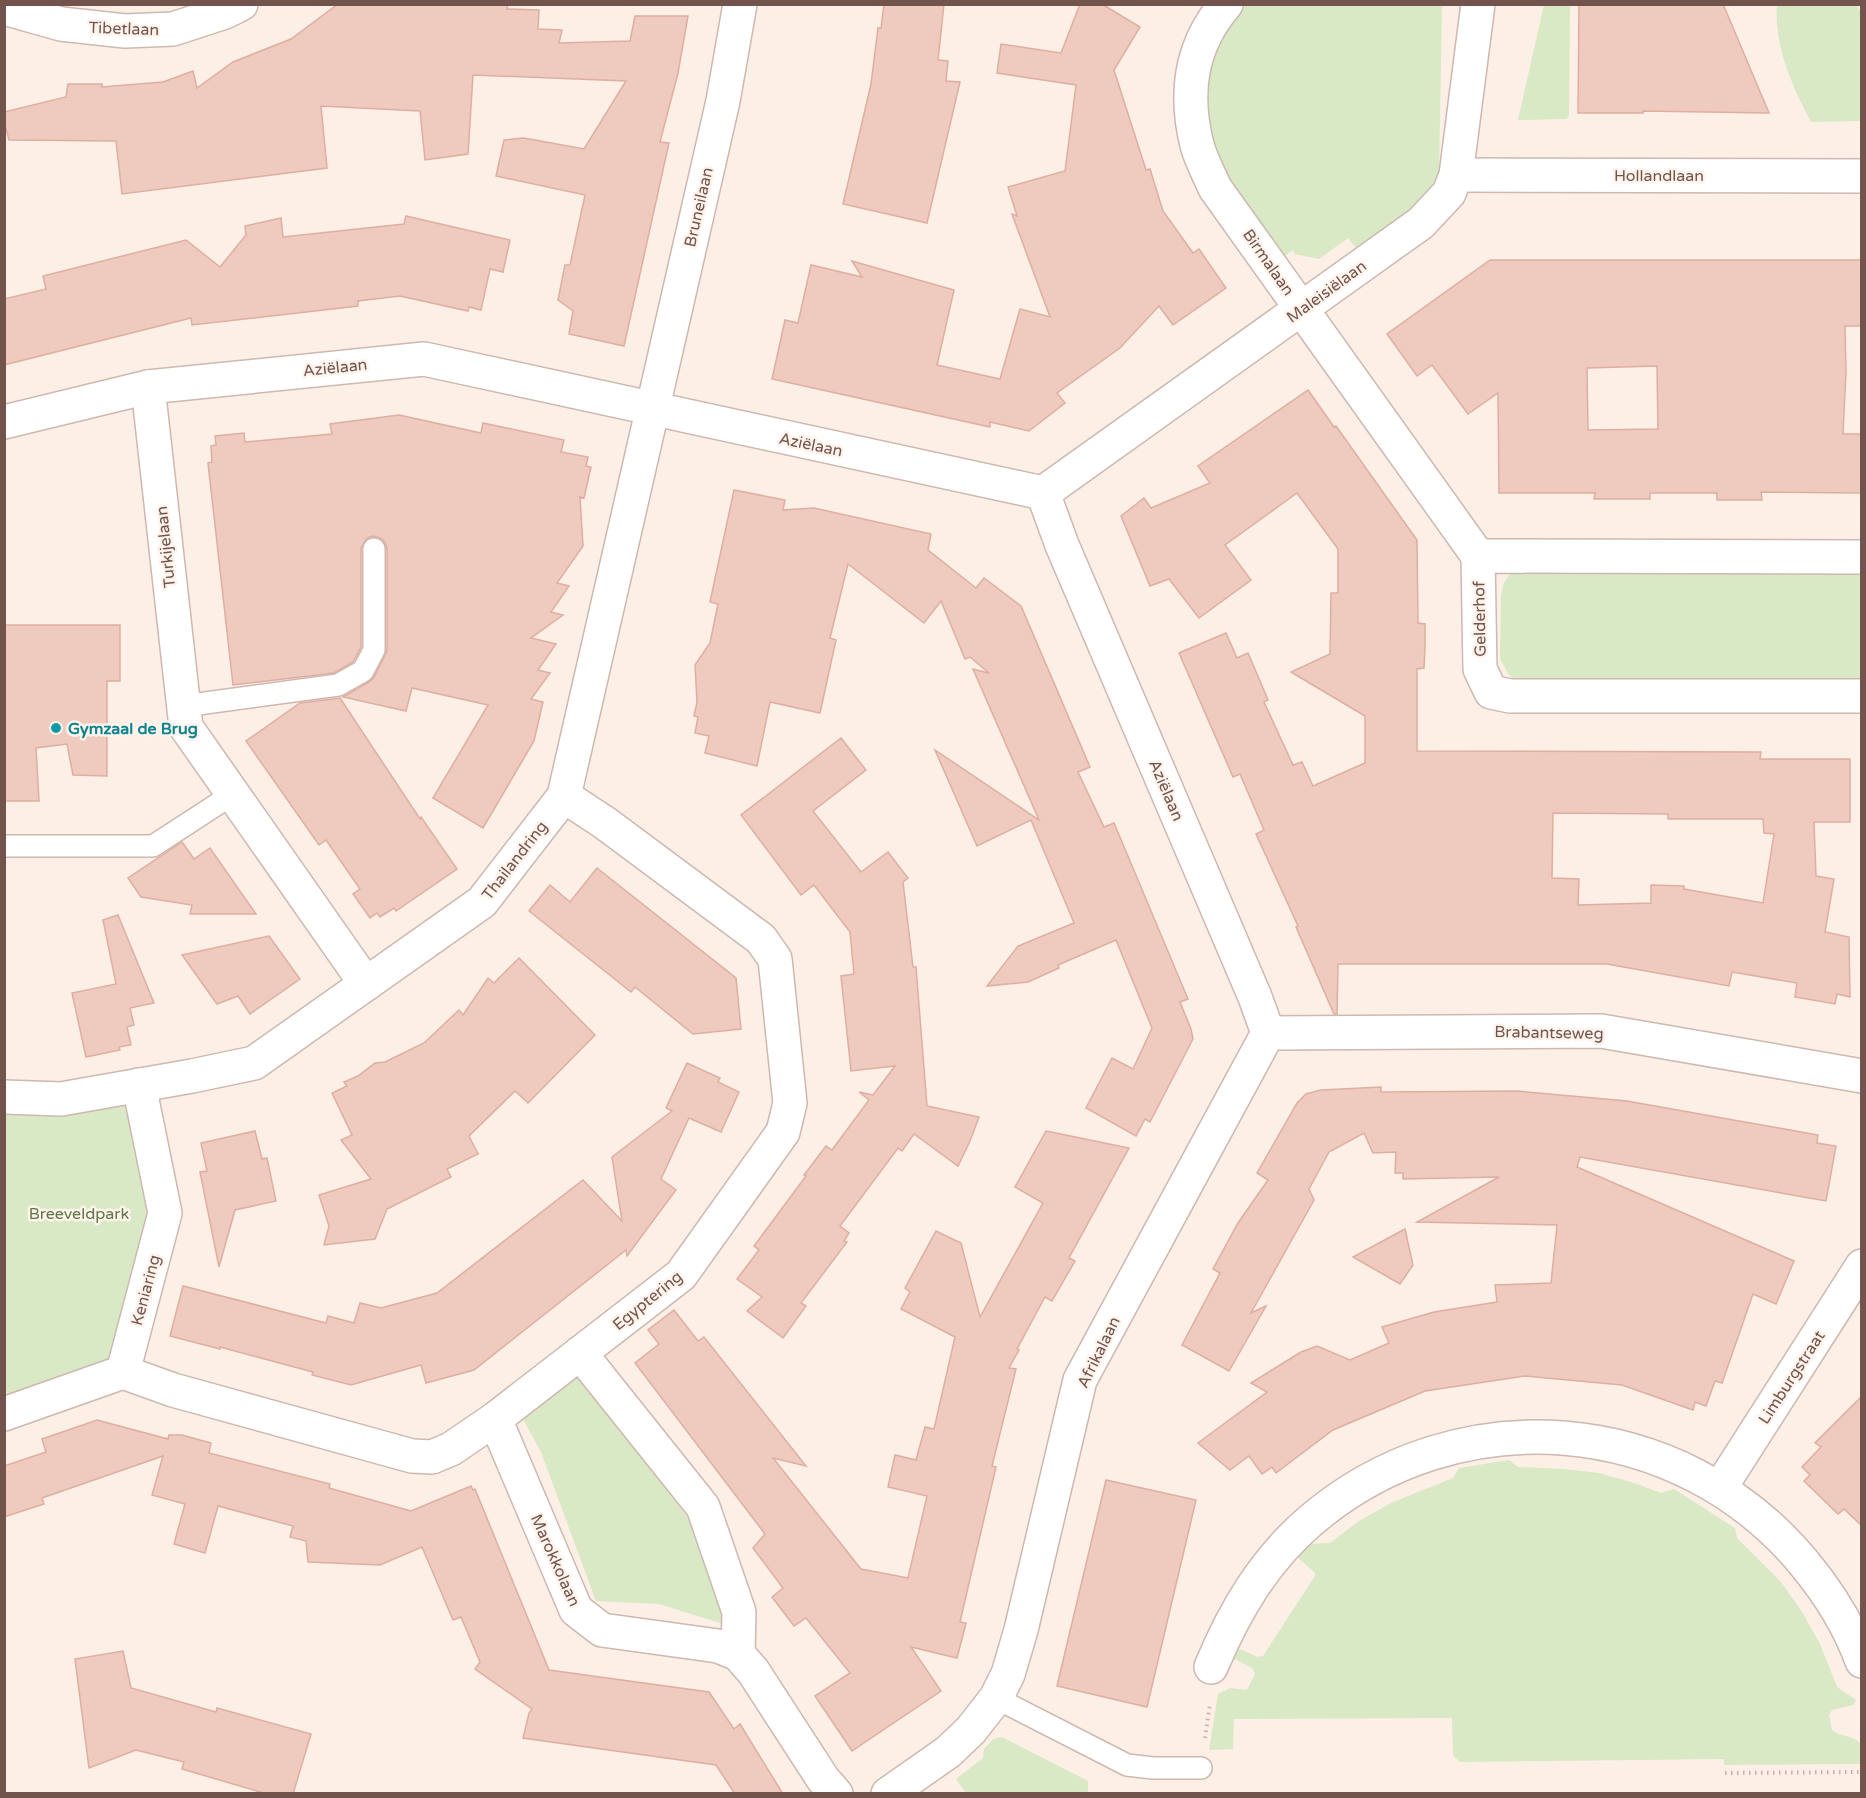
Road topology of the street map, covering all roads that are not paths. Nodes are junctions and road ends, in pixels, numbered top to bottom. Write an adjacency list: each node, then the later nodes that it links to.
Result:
1 (241, 4): 5 (street, Tibetlaan)
2 (740, 4): 10 (street, Bruneilaan)
3 (1226, 4): 8 (street, Birmalaan)
4 (1478, 4): 6 (street, Maleisiëlaan)
5 (4, 8)
6 (1456, 175): 7 (street, Hollandlaan); 8 (street, Maleisiëlaan)
7 (1862, 176)
8 (1301, 309): 12 (street, Maleisiëlaan); 14 (street, Birmalaan)
9 (148, 387): 10 (street, Aziëlaan); 11 (street, Aziëlaan); 17 (street, Turkijelaan)
10 (651, 409): 12 (street, Aziëlaan); 19 (street, Thailandring)
11 (4, 422)
12 (1042, 493): 22 (street, Aziëlaan)
13 (374, 549): 17 (lane)
14 (1478, 556): 15 (street); 16 (street, Gelderhof)
15 (1862, 557)
16 (1862, 696)
17 (183, 706): 18 (street, Turkijelaan)
18 (233, 794): 20 (lane); 21 (street, Turkijelaan)
19 (564, 796): 21 (street, Thailandring); 27 (street, Egyptering)
20 (4, 846)
21 (366, 984): 24 (street, Thailandring)
22 (1268, 1033): 23 (street, Brabantseweg); 35 (street, Afrikalaan)
23 (1862, 1076)
24 (139, 1085): 25 (street, Thailandring); 28 (street, Keniaring)
25 (4, 1097)
26 (1862, 1266): 31 (street, Limburgstraat)
27 (580, 1353): 30 (street, Egyptering); 32 (street)
28 (123, 1372): 29 (street); 30 (street, Egyptering)
29 (4, 1414)
30 (495, 1419): 32 (street, Marokkolaan)
31 (1720, 1488): 33 (street); 34 (street)
32 (738, 1654): 37 (street)
33 (1862, 1661)
34 (1211, 1667)
35 (996, 1698): 36 (lane); 38 (street, Afrikalaan)
36 (1201, 1768)
37 (836, 1794)
38 (888, 1794)

